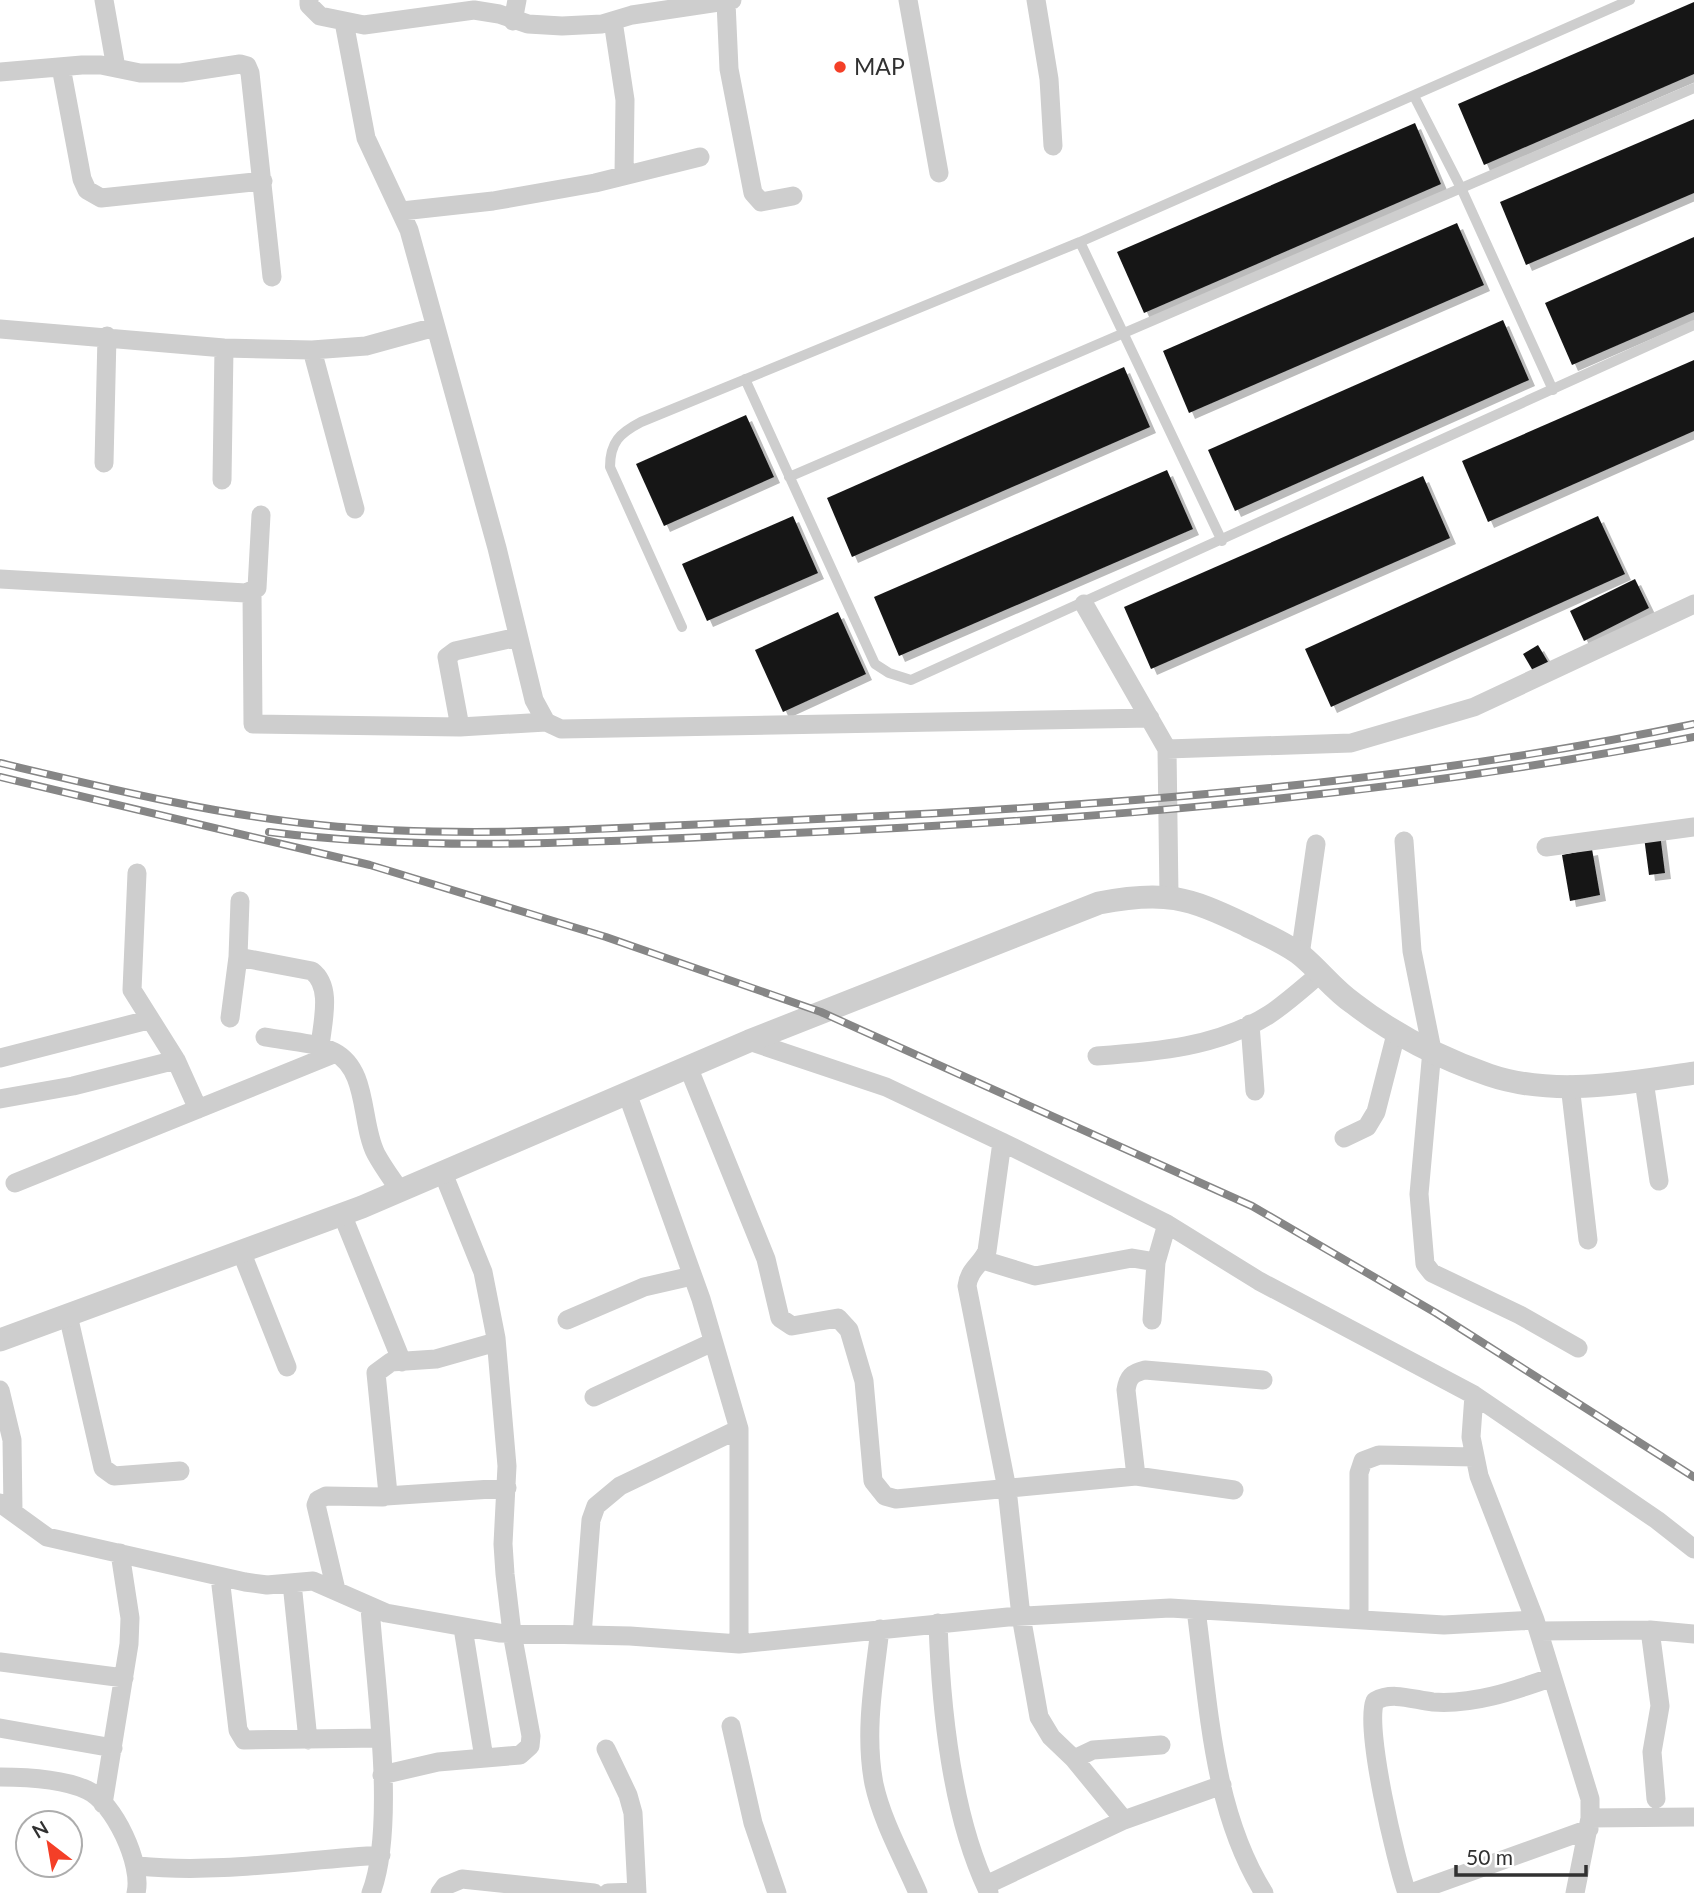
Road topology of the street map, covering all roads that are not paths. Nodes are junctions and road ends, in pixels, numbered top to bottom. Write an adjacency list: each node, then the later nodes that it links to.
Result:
1 (104, 0): 12 (street)
2 (309, 0): 10 (street)
3 (517, 0): 8 (street)
4 (908, 0): 18 (street)
5 (1036, 0): 16 (street)
6 (1630, 0): 15 (lane)
7 (729, 1): 9 (street); 22 (street)
8 (513, 21): 9 (street); 10 (street)
9 (613, 21): 19 (street)
10 (344, 22): 23 (street)
11 (61, 67): 12 (street); 13 (street); 20 (street)
12 (116, 68): 20 (street)
13 (0, 72)
14 (1694, 88): 21 (lane)
15 (1414, 96): 21 (lane); 24 (lane)
16 (1053, 146)
17 (700, 157): 19 (street)
18 (939, 173)
19 (624, 175): 23 (street)
20 (263, 181): 25 (street)
21 (1462, 190): 29 (lane); 34 (lane)
22 (793, 196)
23 (402, 211): 27 (street)
24 (1080, 242): 29 (lane); 33 (lane)
25 (272, 277)
26 (1694, 325): 34 (lane)
27 (436, 327): 32 (street); 46 (street)
28 (0, 329): 30 (street)
29 (1126, 332): 36 (lane); 40 (lane)
30 (107, 336): 31 (street); 35 (street)
31 (224, 348): 32 (street); 37 (street)
32 (312, 350): 38 (street)
33 (745, 379): 36 (lane); 45 (lane)
34 (1553, 390): 40 (lane)
35 (104, 463)
36 (789, 477): 43 (lane)
37 (222, 480)
38 (355, 509)
39 (261, 515): 42 (street)
40 (1223, 541): 43 (lane)
41 (0, 579): 42 (street)
42 (252, 592): 49 (street)
43 (1084, 604): 47 (street)
44 (1694, 604): 50 (street)
45 (682, 627)
46 (518, 637): 48 (street); 49 (street)
47 (1150, 718): 48 (street); 50 (street)
48 (546, 722): 49 (street)
49 (460, 727)
50 (1167, 748): 56 (street)
51 (1694, 827): 54 (street)
52 (1404, 841): 68 (street)
53 (1316, 845): 58 (street)
54 (1546, 847)
55 (137, 873): 62 (street)
56 (1169, 895): 58 (street); 66 (street)
57 (240, 901): 59 (street)
58 (1300, 955): 60 (street)
59 (238, 957): 61 (street); 67 (street)
60 (1321, 973): 63 (street); 64 (street)
61 (230, 1018)
62 (148, 1020): 70 (street); 71 (street)
63 (1250, 1024): 69 (street); 76 (street)
64 (1396, 1034): 68 (street); 80 (street)
65 (265, 1037): 67 (street)
66 (749, 1041): 72 (street); 81 (street)
67 (328, 1050): 79 (street); 85 (street)
68 (1432, 1050): 75 (street); 99 (street)
69 (1097, 1056)
70 (0, 1058)
71 (176, 1060): 78 (street); 79 (street)
72 (689, 1069): 77 (street); 111 (street)
73 (1694, 1073): 74 (street)
74 (1644, 1081): 75 (street); 83 (street)
75 (1570, 1085): 88 (street)
76 (1255, 1091)
77 (627, 1093): 82 (street); 92 (street)
78 (0, 1099)
79 (198, 1108): 84 (street)
80 (1344, 1138)
81 (1002, 1142): 87 (street); 90 (street)
82 (443, 1174): 85 (street); 97 (street)
83 (1660, 1181)
84 (15, 1183)
85 (400, 1191): 86 (street)
86 (342, 1214): 89 (street); 100 (street)
87 (1167, 1224): 91 (street); 104 (street)
88 (1588, 1240)
89 (241, 1251): 93 (street); 101 (street)
90 (983, 1260): 91 (street); 111 (street)
91 (1156, 1262): 95 (street)
92 (692, 1276): 94 (street); 98 (street)
93 (68, 1315): 96 (street); 108 (street)
94 (567, 1320)
95 (1152, 1320)
96 (0, 1340)
97 (496, 1342): 100 (street); 110 (street)
98 (713, 1342): 105 (street); 106 (street)
99 (1578, 1348)
100 (402, 1362): 113 (street)
101 (287, 1367)
102 (1262, 1380): 109 (street)
103 (0, 1390): 114 (street)
104 (1474, 1395): 107 (street); 115 (street)
105 (594, 1397)
106 (739, 1429): 131 (street); 132 (street)
107 (1474, 1457): 123 (street); 125 (street)
108 (180, 1471)
109 (1136, 1476): 111 (street); 112 (street)
110 (507, 1488): 113 (street); 129 (street)
111 (1007, 1489): 122 (street)
112 (1234, 1490)
113 (386, 1496): 119 (street)
114 (6, 1507): 116 (street)
115 (1694, 1549)
116 (120, 1553): 117 (street); 134 (street)
117 (220, 1577): 118 (street); 139 (street)
118 (292, 1583): 119 (street); 139 (street)
119 (336, 1590): 120 (street)
120 (370, 1607): 126 (street); 138 (street)
121 (1196, 1610): 122 (street); 123 (street); 147 (street)
122 (1021, 1616): 124 (street); 144 (street)
123 (1359, 1620): 125 (street)
124 (938, 1623): 127 (street); 155 (street)
125 (1537, 1626): 128 (street); 135 (street)
126 (463, 1628): 129 (street); 143 (street)
127 (880, 1629): 132 (street); 164 (street)
128 (1650, 1630): 130 (street); 148 (street)
129 (512, 1633): 131 (street); 143 (street)
130 (1694, 1633)
131 (582, 1634): 132 (street)
132 (739, 1644)
133 (0, 1662): 134 (street)
134 (124, 1678): 141 (street)
135 (1550, 1678): 152 (street); 165 (street)
136 (732, 1726): 163 (street)
137 (0, 1728): 141 (street)
138 (379, 1738): 139 (street); 145 (street)
139 (308, 1740)
140 (1161, 1745): 144 (street)
141 (113, 1748): 149 (street)
142 (606, 1749): 162 (street)
143 (484, 1758): 145 (street)
144 (1074, 1759): 151 (street)
145 (382, 1775): 153 (street)
146 (0, 1777): 149 (street)
147 (1222, 1785): 151 (street); 156 (street)
148 (1656, 1799)
149 (103, 1804): 154 (street)
150 (1694, 1816): 152 (street)
151 (1124, 1820): 155 (street)
152 (1589, 1823): 165 (street); 166 (street)
153 (381, 1856): 154 (street); 158 (street)
154 (138, 1866): 157 (street)
155 (987, 1889)
156 (1258, 1891)
157 (136, 1893)
158 (371, 1893)
159 (440, 1893): 160 (street)
160 (594, 1893)
161 (608, 1893): 162 (street)
162 (637, 1893)
163 (777, 1893)
164 (918, 1893)
165 (1409, 1893)
166 (1575, 1893)

